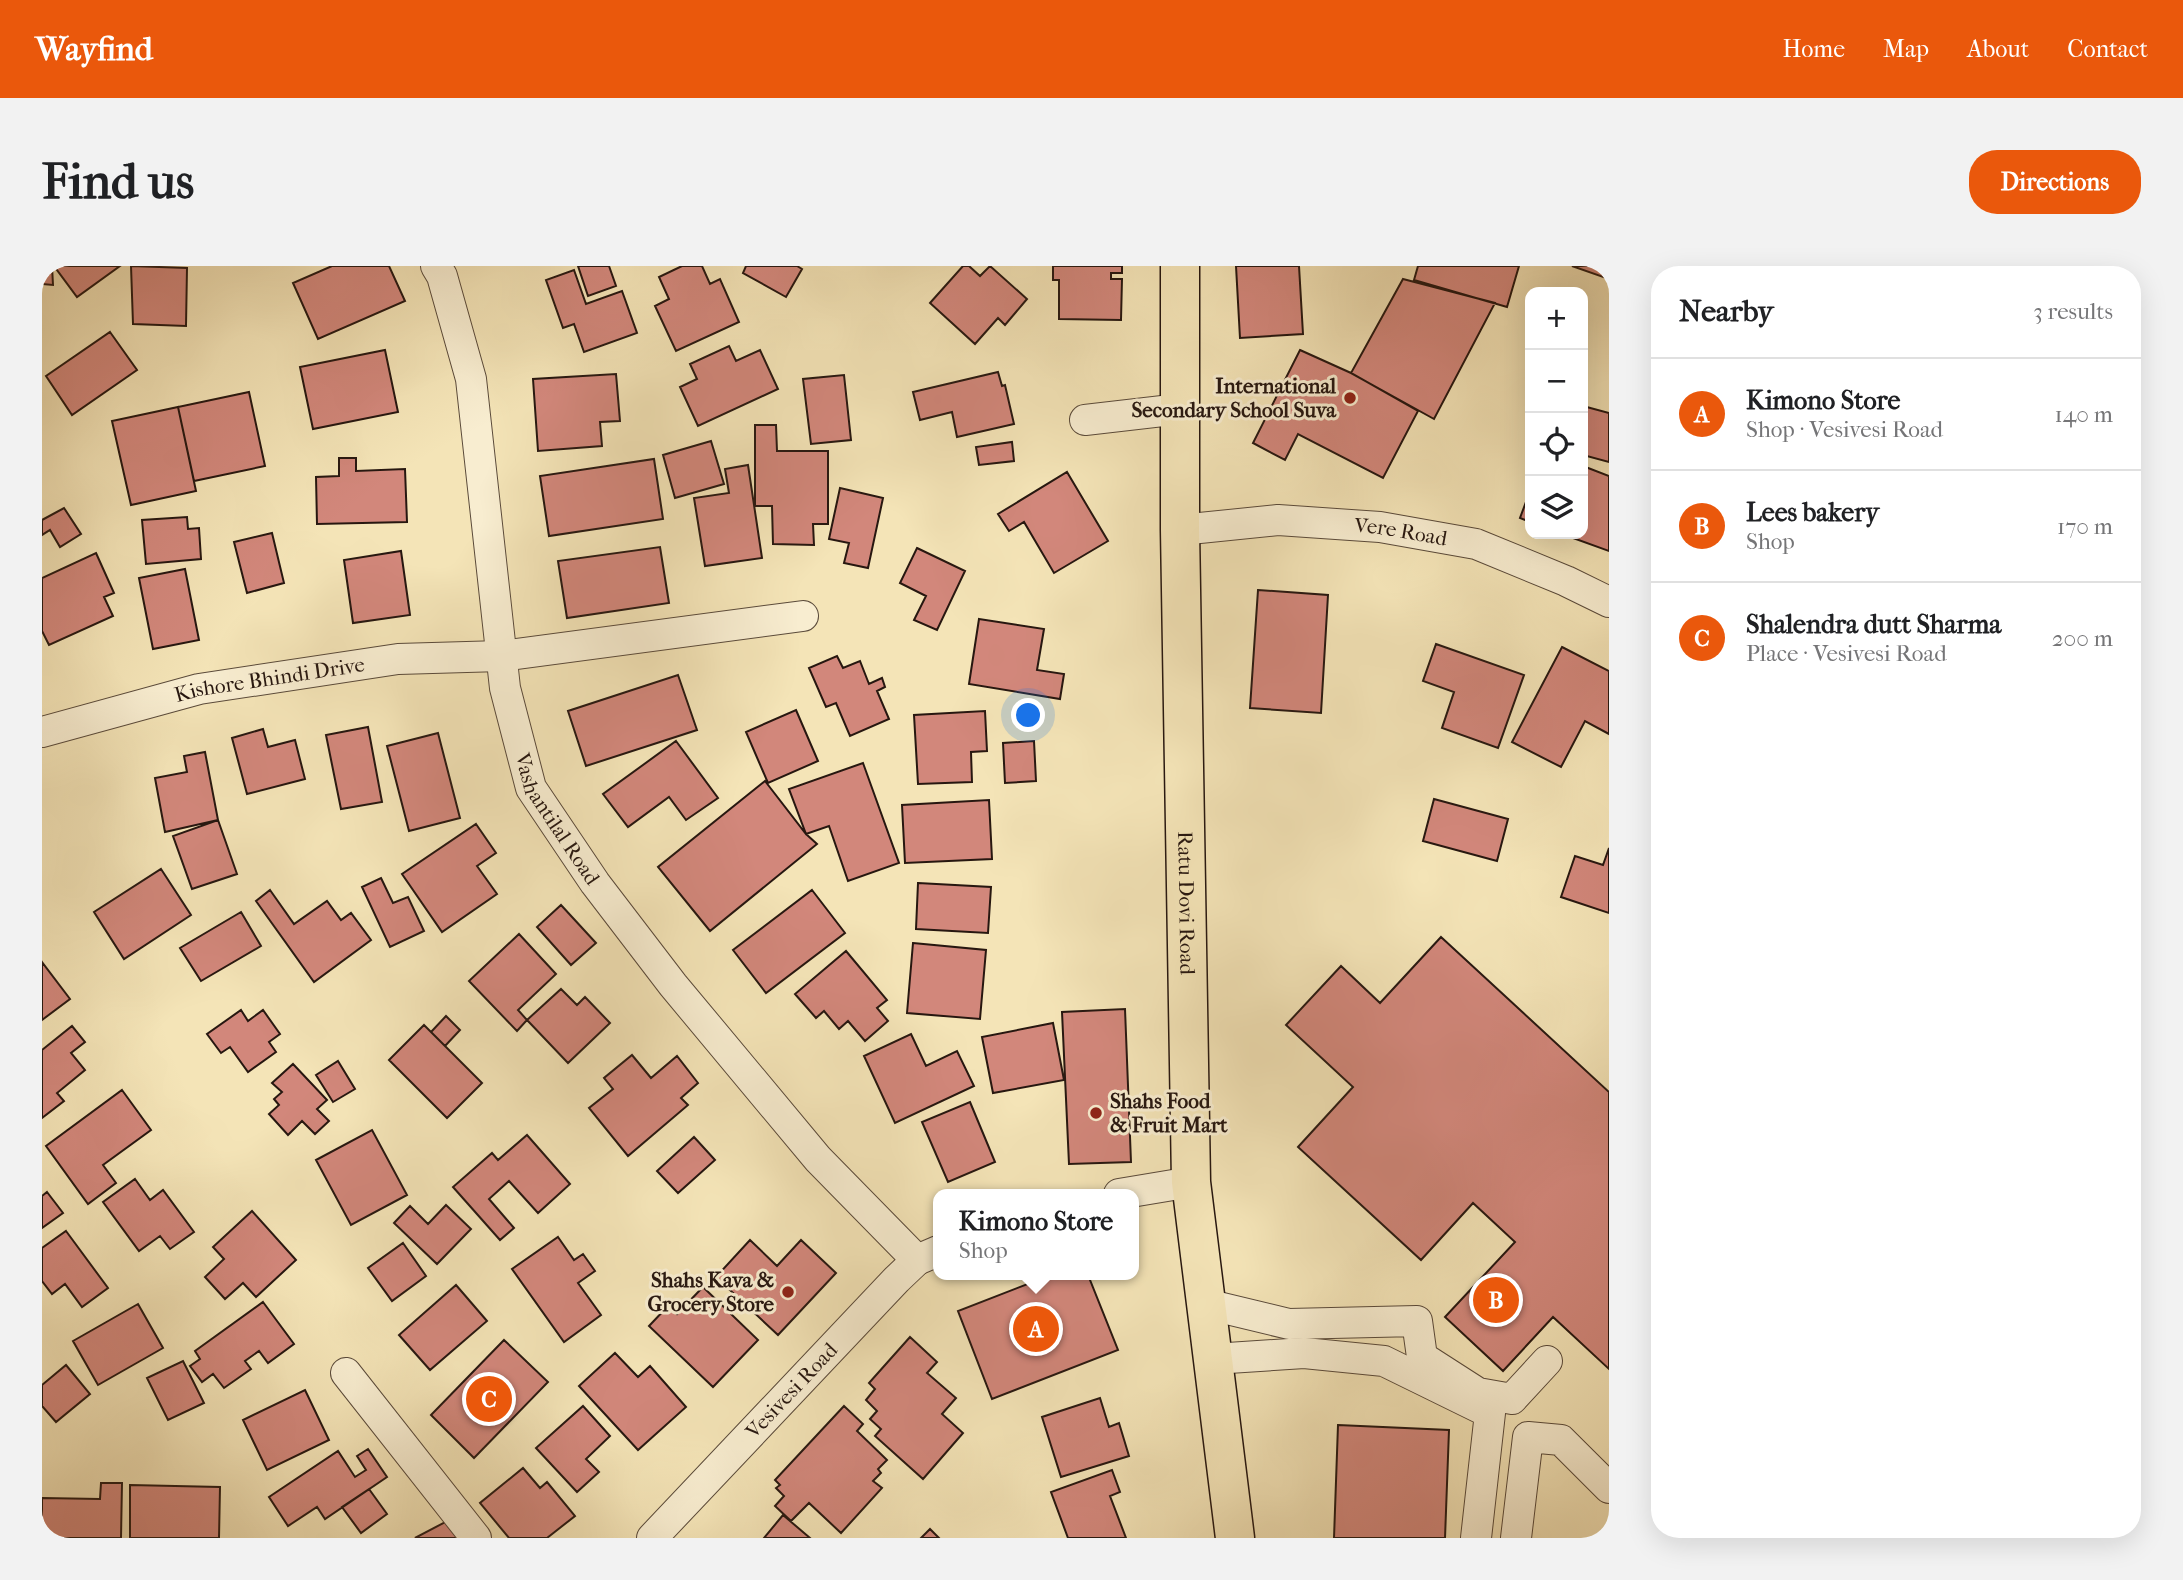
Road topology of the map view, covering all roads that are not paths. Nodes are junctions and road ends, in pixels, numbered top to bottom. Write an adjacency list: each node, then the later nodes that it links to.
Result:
1 (436, 266): 8 (street, Vashantilal Road)
2 (1180, 266): 3 (main road, Ratu Dovi Road)
3 (1180, 409): 4 (street); 5 (main road, Ratu Dovi Road)
4 (1085, 420)
5 (1180, 530): 6 (street, Vere Road); 10 (main road, Ratu Dovi Road)
6 (1609, 602)
7 (803, 616): 8 (street, Kishore Bhindi Drive)
8 (501, 656): 9 (street, Kishore Bhindi Drive); 12 (street, Vashantilal Road)
9 (42, 732)
10 (1191, 1182): 11 (street); 13 (main road, Ratu Dovi Road)
11 (1139, 1191)
12 (928, 1256): 19 (street, Vesivesi Road)
13 (1206, 1304): 14 (main road, Ratu Dovi Road); 15 (street)
14 (1213, 1359): 20 (main road, Ratu Dovi Road); 21 (street)
15 (1547, 1361)
16 (346, 1373): 18 (street)
17 (1609, 1488): 22 (street)
18 (476, 1538)
19 (652, 1538)
20 (1235, 1538)
21 (1476, 1538)
22 (1516, 1538)

